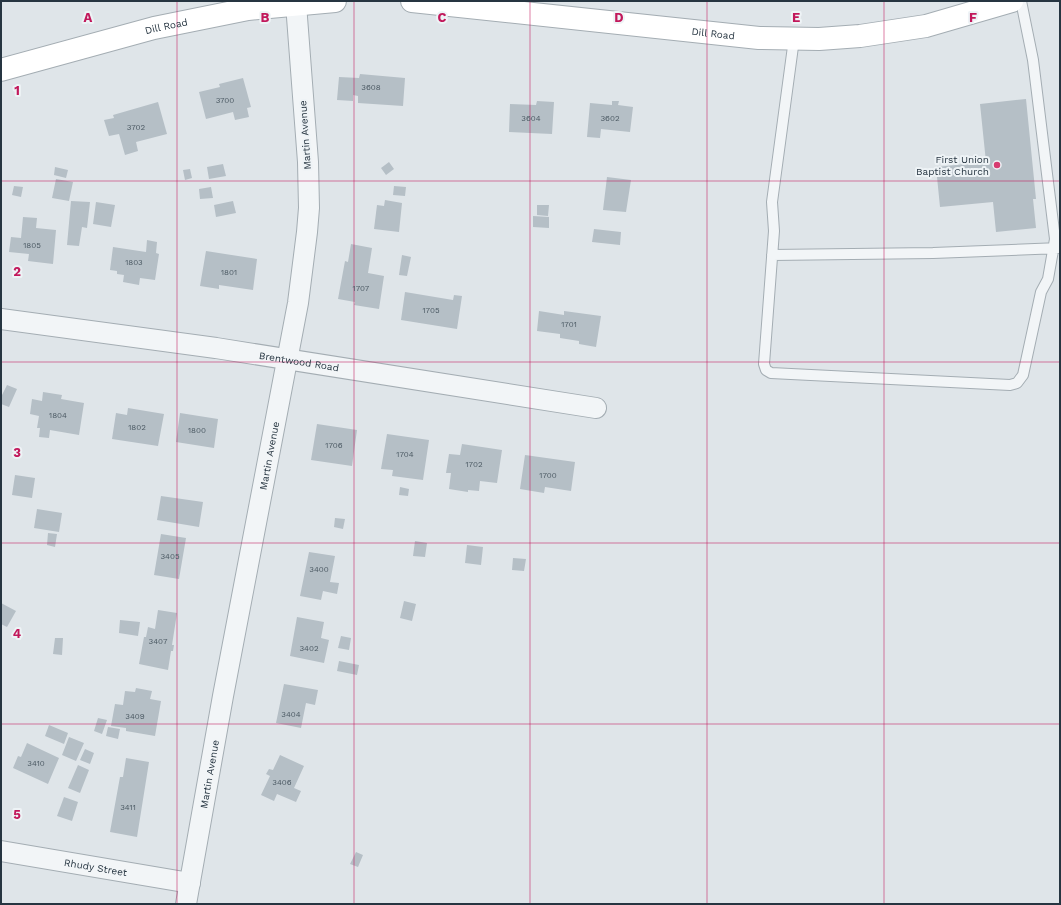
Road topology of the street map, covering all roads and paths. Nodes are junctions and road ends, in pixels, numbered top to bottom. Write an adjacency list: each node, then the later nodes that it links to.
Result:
1 (335, 1): 5 (street, Dill Road)
2 (412, 1): 6 (street, Dill Road)
3 (1012, 1): 6 (street, Dill Road)
4 (1021, 1): 8 (lane)
5 (296, 4): 7 (street, Dill Road); 11 (street, Martin Avenue)
6 (794, 39): 9 (lane)
7 (1, 70)
8 (1057, 248): 9 (lane); 9 (lane)
9 (772, 255)
10 (1, 319): 11 (street, Brentwood Road)
11 (288, 359): 12 (street, Brentwood Road); 14 (street, Martin Avenue)
12 (596, 408)
13 (1, 851): 14 (street, Rhudy Street)
14 (190, 883): 15 (street, Martin Avenue)
15 (186, 904)

